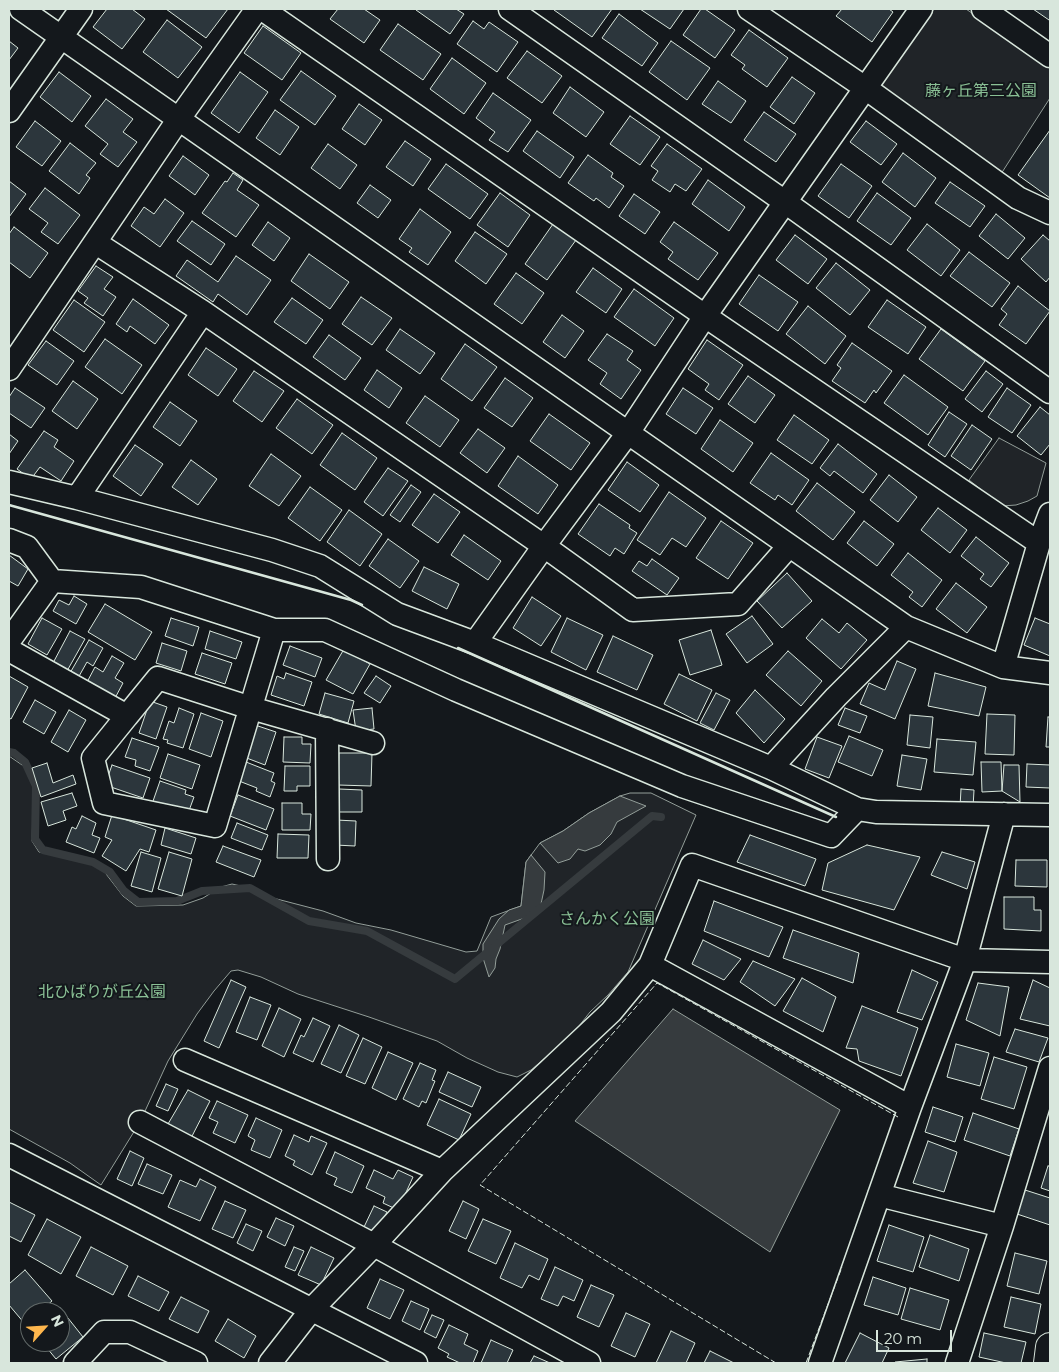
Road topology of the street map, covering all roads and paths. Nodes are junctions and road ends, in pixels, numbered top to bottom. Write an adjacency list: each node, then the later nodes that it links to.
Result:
1 (21, 9): 9 (street)
2 (81, 9): 9 (street)
3 (257, 9): 13 (street)
4 (262, 9): 18 (street)
5 (510, 9): 14 (street)
6 (749, 9): 11 (street)
7 (921, 9): 11 (street)
8 (983, 9): 10 (street)
9 (61, 37): 12 (street); 13 (street)
10 (1050, 56)
11 (864, 87): 14 (street); 15 (street)
12 (9, 111)
13 (178, 120): 16 (street); 21 (street)
14 (785, 202): 18 (street); 20 (street)
15 (1050, 213)
16 (96, 243): 17 (street); 19 (street)
17 (203, 312): 23 (street); 27 (street)
18 (705, 316): 21 (street); 26 (street)
19 (9, 369)
20 (1050, 392)
21 (628, 433): 27 (street); 28 (street)
22 (9, 482): 23 (street)
23 (77, 498): 33 (street)
24 (1050, 514): 26 (street)
25 (9, 540): 29 (street)
26 (1039, 543): 35 (street)
27 (544, 546): 28 (street); 33 (street)
28 (789, 546): 30 (street)
29 (52, 580): 31 (street); 32 (street)
30 (906, 627): 35 (street); 41 (street)
31 (274, 630): 37 (street); 42 (street)
32 (9, 641)
33 (476, 643): 41 (street)
34 (9, 650): 38 (street)
35 (1003, 667): 36 (street)
36 (1050, 673)
37 (250, 708): 38 (street); 38 (street); 39 (street)
38 (127, 716)
39 (327, 729): 40 (street); 45 (street)
40 (373, 743)
41 (771, 768): 42 (street)
42 (854, 811): 43 (street)
43 (1004, 814): 44 (street); 46 (street)
44 (1050, 815)
45 (328, 859)
46 (964, 960): 47 (street); 48 (street); 51 (street)
47 (1050, 962)
48 (650, 965): 51 (street); 54 (street)
49 (184, 1060): 54 (street)
50 (1050, 1068): 56 (street)
51 (910, 1107): 55 (street)
52 (140, 1122): 57 (street)
53 (9, 1155): 58 (street)
54 (442, 1171): 57 (street)
55 (879, 1195): 56 (street); 65 (street)
56 (1002, 1226): 66 (street)
57 (374, 1245): 58 (street); 64 (street)
58 (312, 1309): 62 (street); 63 (street)
59 (1050, 1347): 67 (street)
60 (75, 1363): 61 (street)
61 (196, 1363)
62 (270, 1363)
63 (416, 1363)
64 (589, 1363)
65 (820, 1363)
66 (957, 1363)
67 (1048, 1363)

